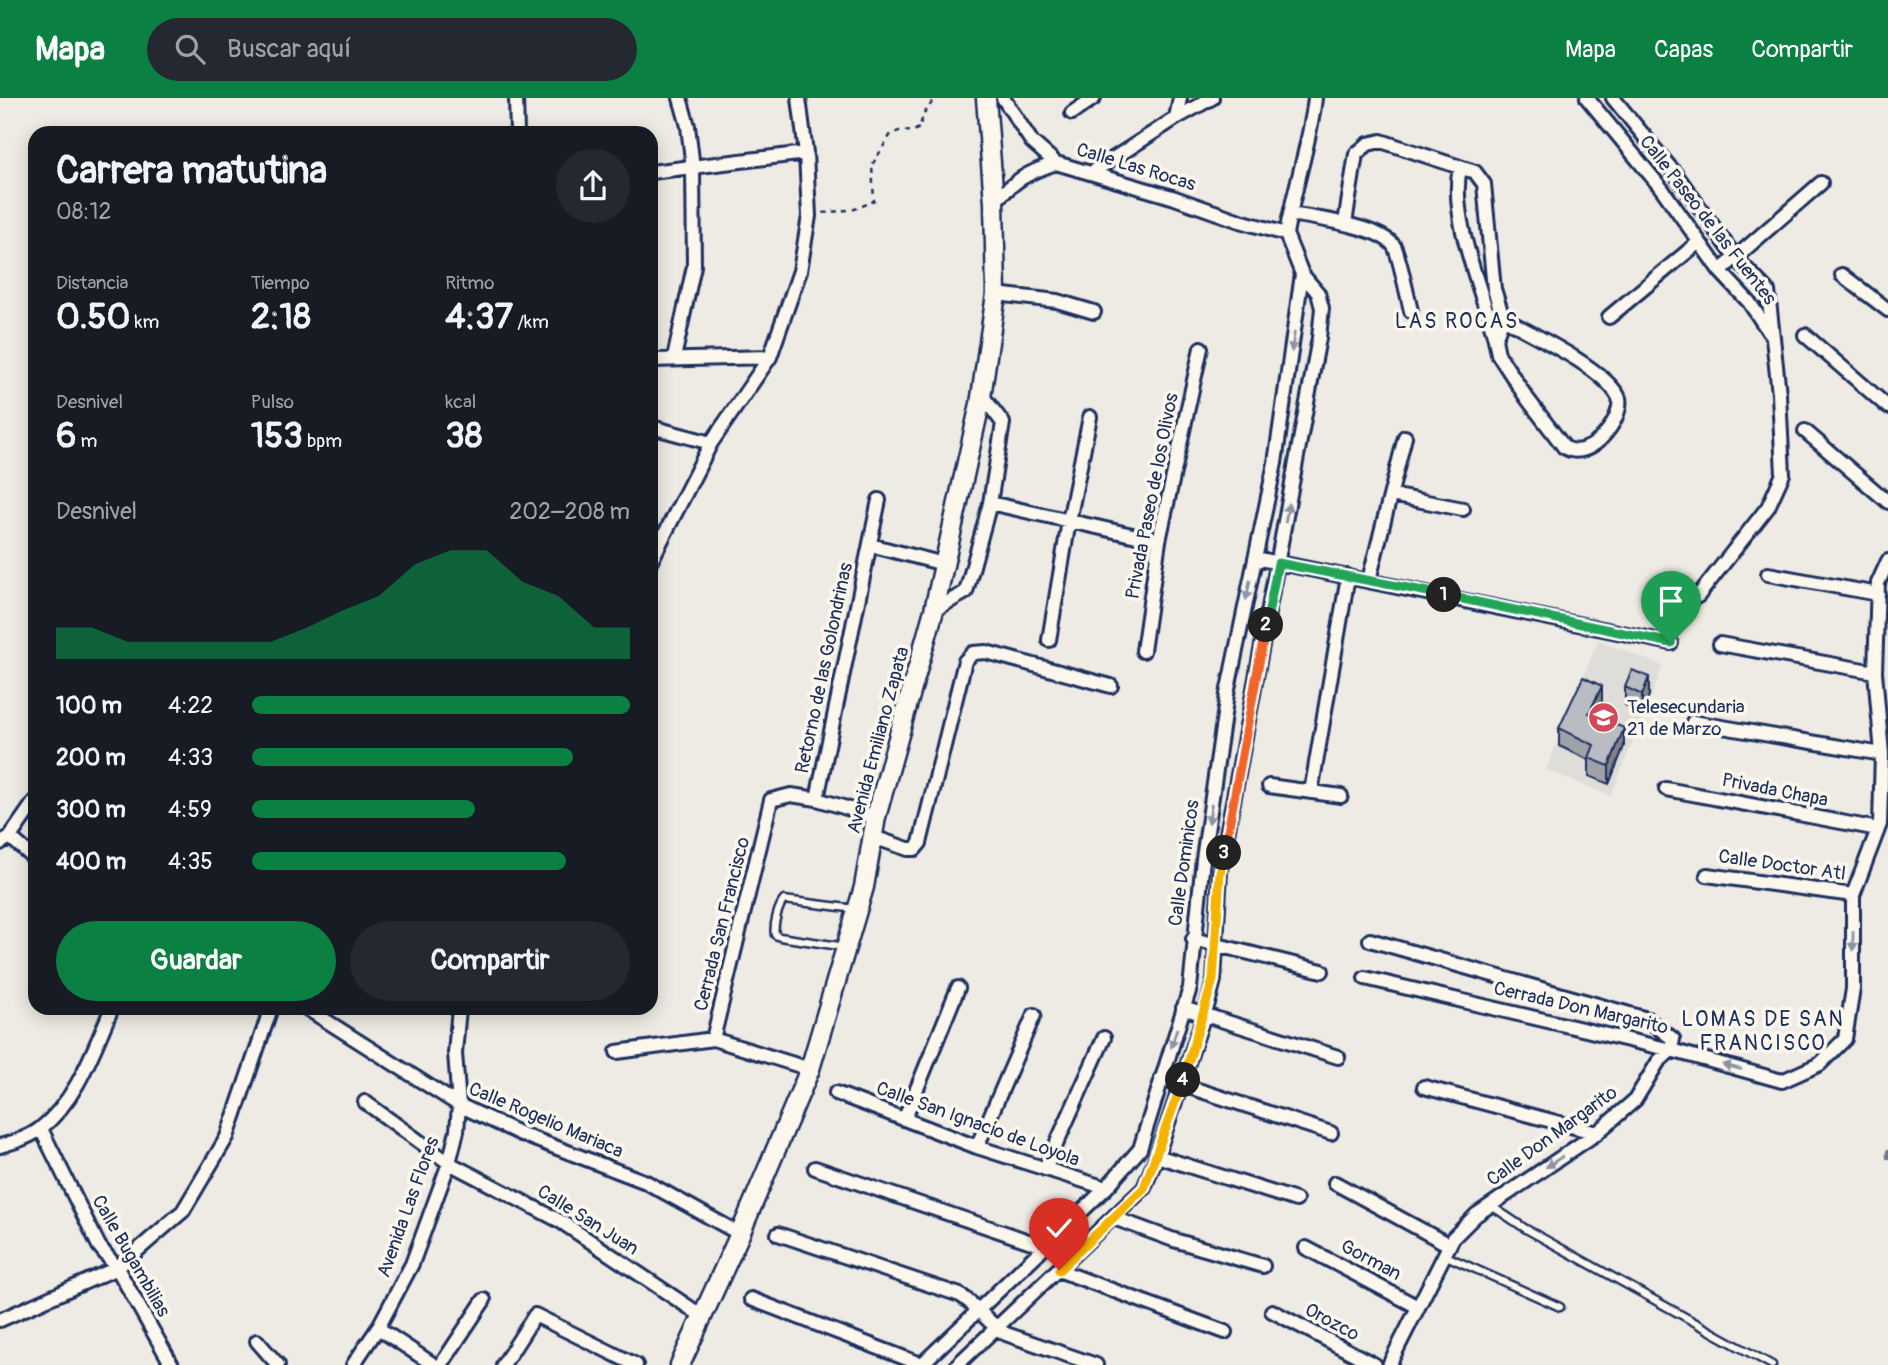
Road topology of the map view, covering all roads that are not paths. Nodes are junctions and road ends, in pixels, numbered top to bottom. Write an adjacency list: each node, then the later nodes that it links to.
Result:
1 (516, 98): 14 (street)
2 (680, 98): 18 (street)
3 (799, 98): 15 (street)
4 (986, 98): 24 (main road, Avenida Emiliano Zapata)
5 (1003, 98): 16 (street, Calle Las Rocas)
6 (1094, 98): 12 (street)
7 (1180, 98): 13 (street)
8 (1212, 98): 13 (street)
9 (1315, 98): 25 (street)
10 (1587, 98): 23 (street, Calle Paseo de las Fuentes)
11 (1613, 98): 21 (street, Calle Paseo de las Fuentes)
12 (1072, 113)
13 (1176, 118): 20 (street)
14 (517, 126)
15 (806, 153): 18 (street); 43 (street)
16 (1056, 163): 20 (street, Calle Las Rocas); 24 (street)
17 (1460, 167): 26 (street); 37 (street); 41 (street)
18 (693, 168): 19 (street); 44 (street)
19 (658, 171)
20 (1091, 173): 27 (street, Calle Las Rocas)
21 (1677, 176): 23 (street); 29 (street, Calle Paseo de las Fuentes)
22 (1821, 183): 29 (street)
23 (1662, 189): 28 (street, Calle Paseo de las Fuentes)
24 (994, 202): 33 (main road, Avenida Emiliano Zapata)
25 (1290, 214): 26 (street); 27 (street)
26 (1345, 223): 35 (street)
27 (1286, 234): 31 (street, Calle Dominicos)
28 (1699, 242): 30 (street, Calle Paseo de las Fuentes); 38 (street)
29 (1736, 258): 30 (street); 39 (street, Calle Paseo de las Fuentes)
30 (1720, 271): 39 (street, Calle Paseo de las Fuentes)
31 (1302, 274): 62 (street, Calle Dominicos, one-way to 62); 64 (street, Calle Dominicos, one-way to 31)
32 (1842, 275): 34 (street)
33 (996, 294): 36 (street); 46 (main road, Avenida Emiliano Zapata)
34 (1888, 310)
35 (1411, 311)
36 (1094, 312)
37 (1503, 317): 41 (street); 41 (street)
38 (1609, 317)
39 (1771, 335): 70 (street, Calle Paseo de las Fuentes)
40 (1805, 335): 47 (street)
41 (1495, 339)
42 (1201, 348): 59 (street, Privada Paseo de los Olivos)
43 (770, 357): 44 (street); 52 (street)
44 (674, 358): 45 (street)
45 (658, 359)
46 (981, 394): 56 (street); 65 (main road, Avenida Emiliano Zapata)
47 (1888, 407)
48 (1090, 417): 58 (street)
49 (658, 429): 52 (street)
50 (1805, 430): 55 (street)
51 (1405, 437): 53 (street)
52 (711, 443): 61 (street)
53 (1391, 495): 57 (street); 68 (street)
54 (879, 500): 60 (street, Retorno de las Golondrinas)
55 (1888, 502)
56 (990, 503): 58 (street); 71 (street)
57 (1463, 509)
58 (1069, 521): 59 (street); 72 (street)
59 (1159, 541): 75 (street, Privada Paseo de los Olivos)
60 (870, 545): 65 (street, Retorno de las Golondrinas); 86 (street, Retorno de las Golondrinas)
61 (658, 547)
62 (1255, 558): 64 (street); 80 (street, Calle Dominicos, one-way to 80)
63 (1888, 561): 69 (street)
64 (1278, 563): 67 (street); 81 (street, Calle Dominicos)
65 (944, 564): 71 (main road, Avenida Emiliano Zapata)
66 (1768, 573): 69 (street)
67 (1348, 576): 68 (street); 84 (street)
68 (1369, 580): 73 (street)
69 (1878, 594): 76 (street)
70 (1698, 596)
71 (934, 610): 89 (main road, Avenida Emiliano Zapata)
72 (1049, 640)
73 (1671, 643)
74 (1720, 645): 76 (street)
75 (1143, 651)
76 (1875, 672): 79 (street)
77 (1111, 686): 91 (street)
78 (1693, 722): 79 (street)
79 (1882, 754): 90 (street)
80 (1215, 777): 81 (street); 97 (street, Calle Dominicos, one-way to 97)
81 (1237, 779): 99 (street, Calle Dominicos)
82 (1269, 786): 84 (street)
83 (1666, 789): 90 (street, Privada Chapa)
84 (1311, 792): 85 (street)
85 (1341, 796)
86 (817, 799): 87 (street, Retorno de las Golondrinas); 89 (street, Retorno de las Golondrinas)
87 (771, 800): 112 (street, Cerrada San Francisco)
88 (28, 810): 92 (street)
89 (876, 817): 91 (main road, Avenida Emiliano Zapata)
90 (1878, 829): 95 (street)
91 (873, 837): 96 (main road, Avenida Emiliano Zapata)
92 (5, 840): 93 (street)
93 (28, 855)
94 (1707, 874): 95 (street, Calle Doctor Atl)
95 (1853, 895): 113 (street, one-way to 113)
96 (858, 909): 100 (main road, Avenida Emiliano Zapata); 100 (lane)
97 (1194, 939): 99 (street); 104 (street, Calle Dominicos)
98 (1370, 940): 113 (street, Cerrada Don Margarito)
99 (1216, 943): 101 (street); 110 (street, Calle Dominicos)
100 (846, 947): 116 (main road, Avenida Emiliano Zapata)
101 (1322, 971)
102 (1365, 978): 113 (street, Cerrada Don Margarito)
103 (958, 988): 123 (street)
104 (1183, 1008): 110 (street); 117 (street, Calle Dominicos, one-way to 117)
105 (109, 1015): 124 (street)
106 (269, 1015): 144 (street)
107 (317, 1015): 122 (street, Calle Rogelio Mariaca)
108 (458, 1015): 122 (street, Avenida Las Flores)
109 (1034, 1015): 128 (street)
110 (1204, 1016): 115 (street); 118 (street, Calle Dominicos)
111 (1104, 1038): 132 (street)
112 (713, 1039): 114 (street); 116 (street, Cerrada San Francisco)
113 (1671, 1050): 126 (street, Calle Don Margarito)
114 (617, 1052)
115 (1338, 1057)
116 (810, 1069): 138 (main road, Avenida Emiliano Zapata)
117 (1161, 1078): 118 (street); 134 (street, Calle Dominicos)
118 (1181, 1086): 125 (street); 129 (street, Calle Dominicos)
119 (1424, 1087): 126 (street)
120 (836, 1093): 123 (street, Calle San Ignacio de Loyola)
121 (365, 1102): 130 (street, Calle San Juan)
122 (459, 1105): 130 (street, Avenida Las Flores); 138 (street, Calle Rogelio Mariaca)
123 (905, 1118): 128 (street, Calle San Ignacio de Loyola)
124 (41, 1129): 127 (street); 144 (street, Calle Bugambilias)
125 (1331, 1133)
126 (1597, 1133): 136 (street, Calle Don Margarito, one-way to 136)
127 (0, 1146)
128 (977, 1147): 132 (street, Calle San Ignacio de Loyola)
129 (1157, 1156): 135 (street); 137 (street, Calle Dominicos)
130 (449, 1163): 152 (street, Calle San Juan); 154 (street, Avenida Las Flores)
131 (815, 1168): 140 (street)
132 (1045, 1169): 134 (street, Calle San Ignacio de Loyola)
133 (1335, 1183): 142 (street)
134 (1106, 1188): 140 (street, Calle Dominicos)
135 (1296, 1200)
136 (1490, 1205): 142 (street, Calle Don Margarito); 172 (lane)
137 (1114, 1218): 143 (street); 145 (street, Calle Dominicos)
138 (740, 1234): 152 (main road, Avenida Emiliano Zapata)
139 (778, 1234): 150 (street)
140 (1046, 1247): 150 (street, Calle Dominicos)
141 (1306, 1248): 148 (street, Gorman)
142 (1447, 1250): 148 (street, Calle Don Margarito); 149 (lane)
143 (1263, 1266)
144 (117, 1268): 153 (street); 159 (street, Calle Bugambilias)
145 (1059, 1270): 155 (street, Calle Dominicos); 156 (street)
146 (751, 1298): 167 (street)
147 (484, 1300): 163 (street)
148 (1418, 1307): 171 (street, Calle Don Margarito)
149 (1560, 1307)
150 (980, 1310): 155 (street); 167 (street, Calle Dominicos)
151 (1272, 1311): 170 (street, Orozco)
152 (702, 1316): 166 (main road, Avenida Emiliano Zapata)
153 (0, 1320)
154 (378, 1328): 161 (street, Avenida Las Flores); 162 (street)
155 (996, 1328): 168 (street, Calle Dominicos); 169 (street)
156 (1225, 1332)
157 (257, 1341): 160 (street)
158 (613, 1361): 164 (street); 165 (street)
159 (172, 1365)
160 (278, 1365)
161 (353, 1365)
162 (434, 1365)
163 (441, 1365)
164 (503, 1365)
165 (636, 1365)
166 (680, 1365)
167 (922, 1365)
168 (957, 1365)
169 (1096, 1365)
170 (1375, 1365)
171 (1389, 1365)
172 (1772, 1365)

